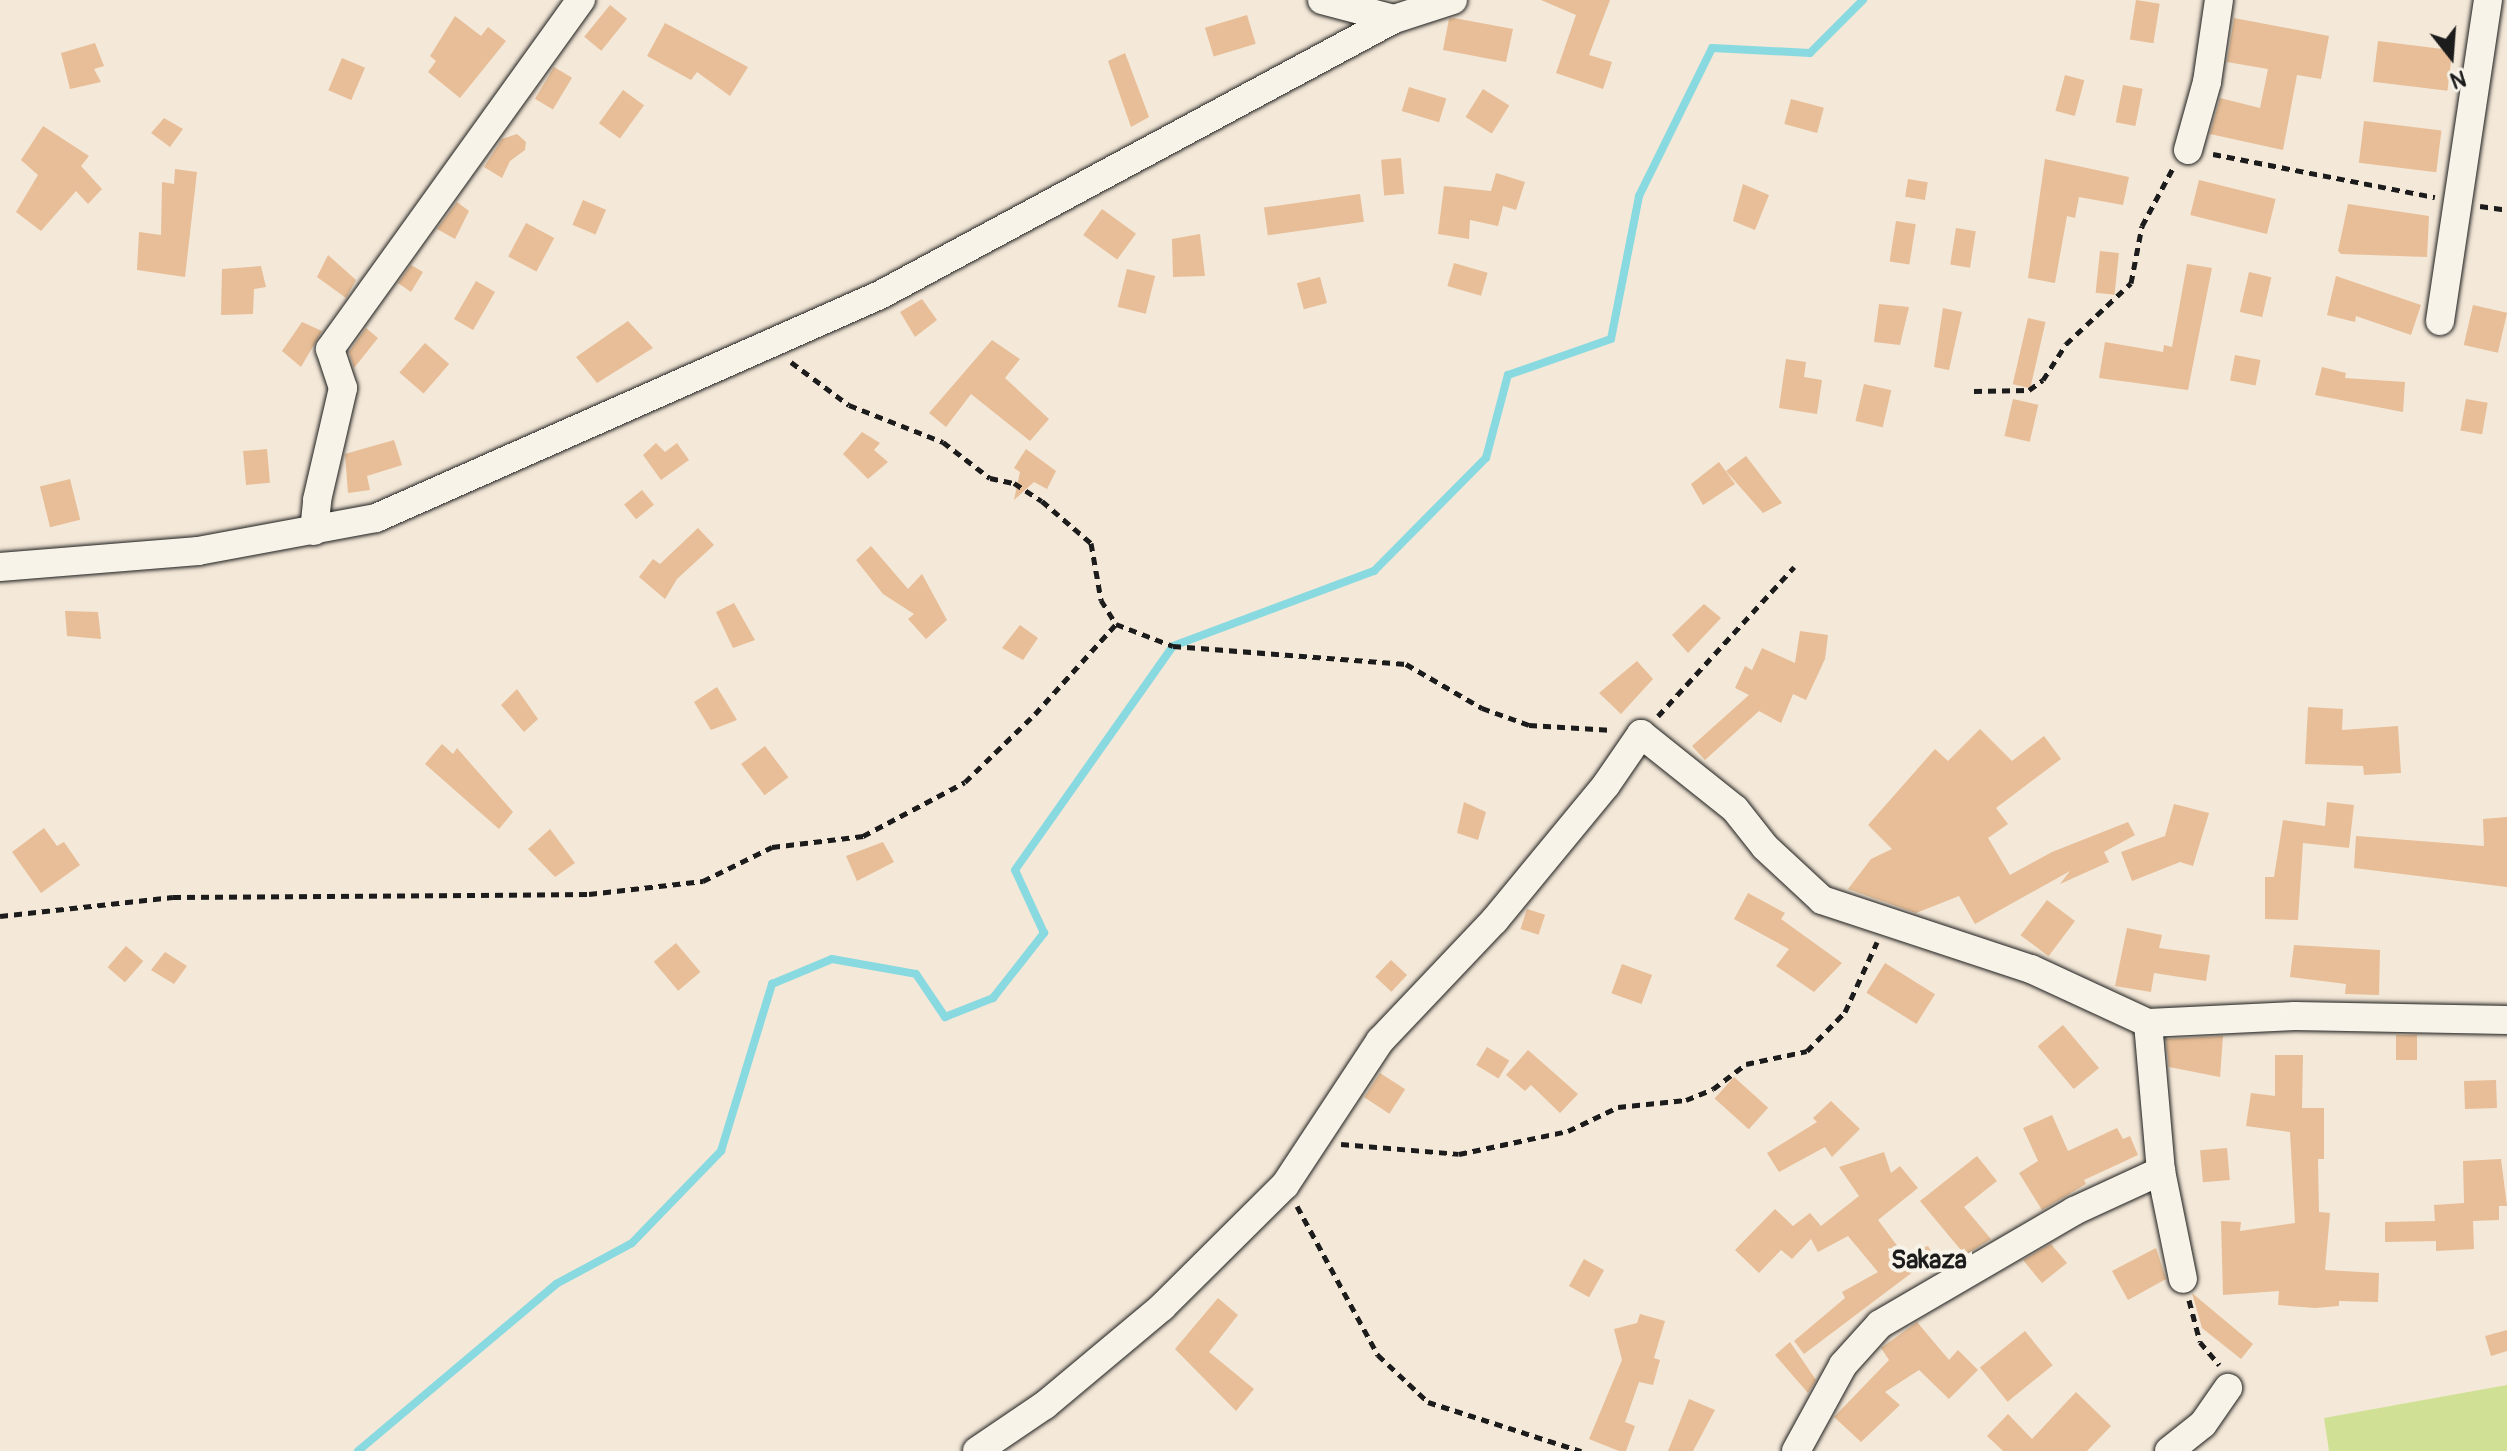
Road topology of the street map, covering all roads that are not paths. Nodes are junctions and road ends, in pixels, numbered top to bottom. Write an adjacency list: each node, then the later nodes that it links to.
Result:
1 (581, 0): 9 (street)
2 (1322, 0): 6 (street)
3 (1453, 0): 6 (street)
4 (2219, 0): 7 (street)
5 (2488, 0): 8 (street)
6 (1394, 19): 9 (street)
7 (2188, 150)
8 (2440, 321)
9 (314, 531): 10 (street)
10 (0, 567)
11 (2507, 1020): 12 (street)
12 (2148, 1023): 13 (street); 16 (street)
13 (2161, 1171): 14 (street); 17 (street)
14 (2183, 1279)
15 (2228, 1388): 18 (street)
16 (977, 1451)
17 (1796, 1451)
18 (2169, 1451)

